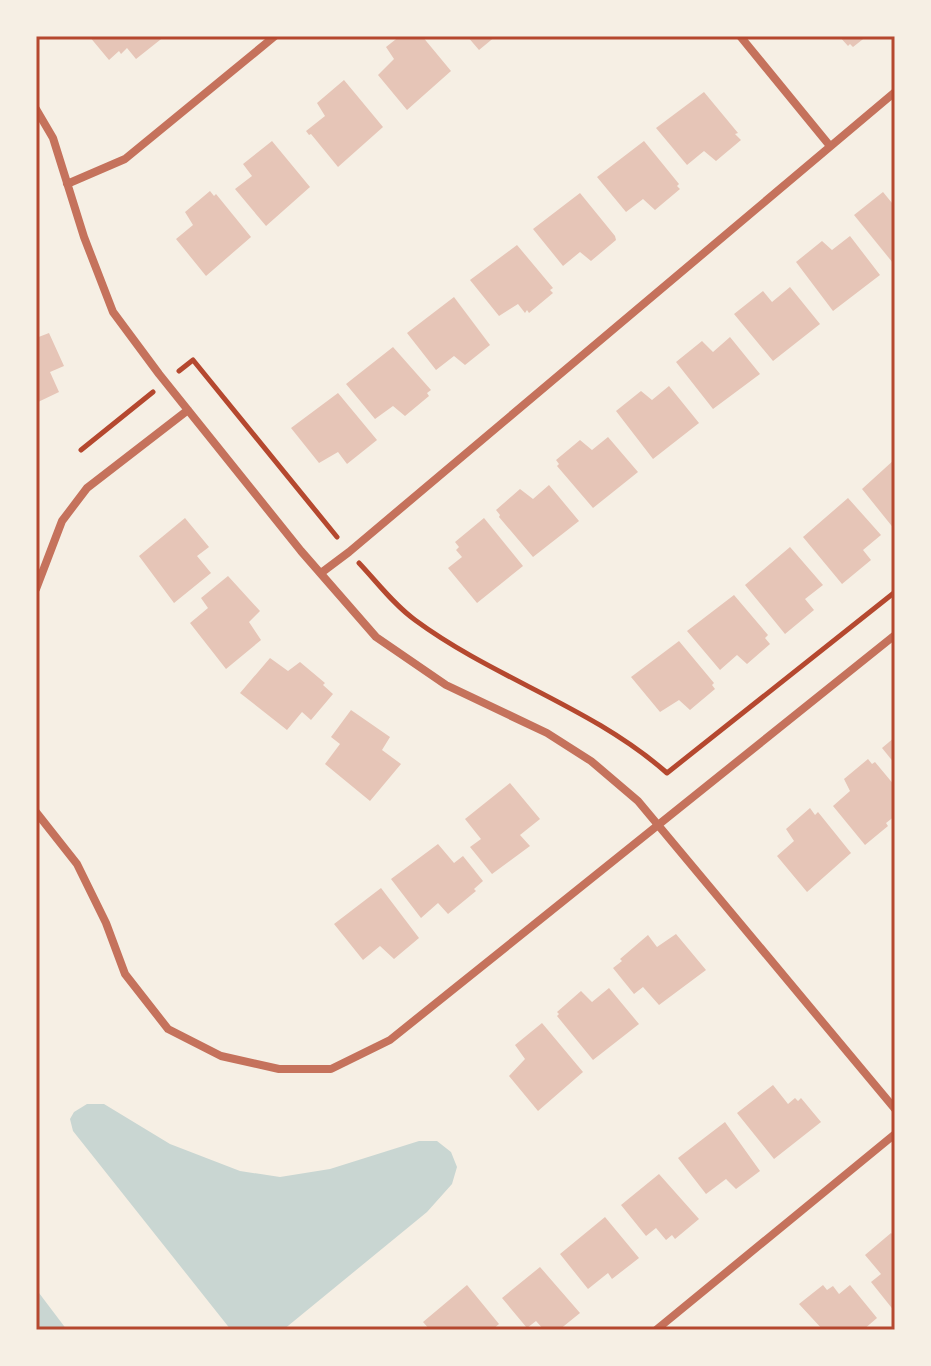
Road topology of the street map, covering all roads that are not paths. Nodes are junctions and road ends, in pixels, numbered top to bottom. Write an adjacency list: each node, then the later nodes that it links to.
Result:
1 (275, 36): 6 (street)
2 (740, 36): 5 (street)
3 (895, 92): 5 (street)
4 (36, 109): 6 (street)
5 (830, 146): 8 (street)
6 (67, 184): 7 (street)
7 (188, 410): 8 (street); 9 (street)
8 (321, 573): 12 (street)
9 (36, 589)
10 (895, 635): 12 (street)
11 (36, 812): 12 (street)
12 (659, 825): 13 (street)
13 (895, 1109)
14 (895, 1134): 15 (street)
15 (656, 1330)

